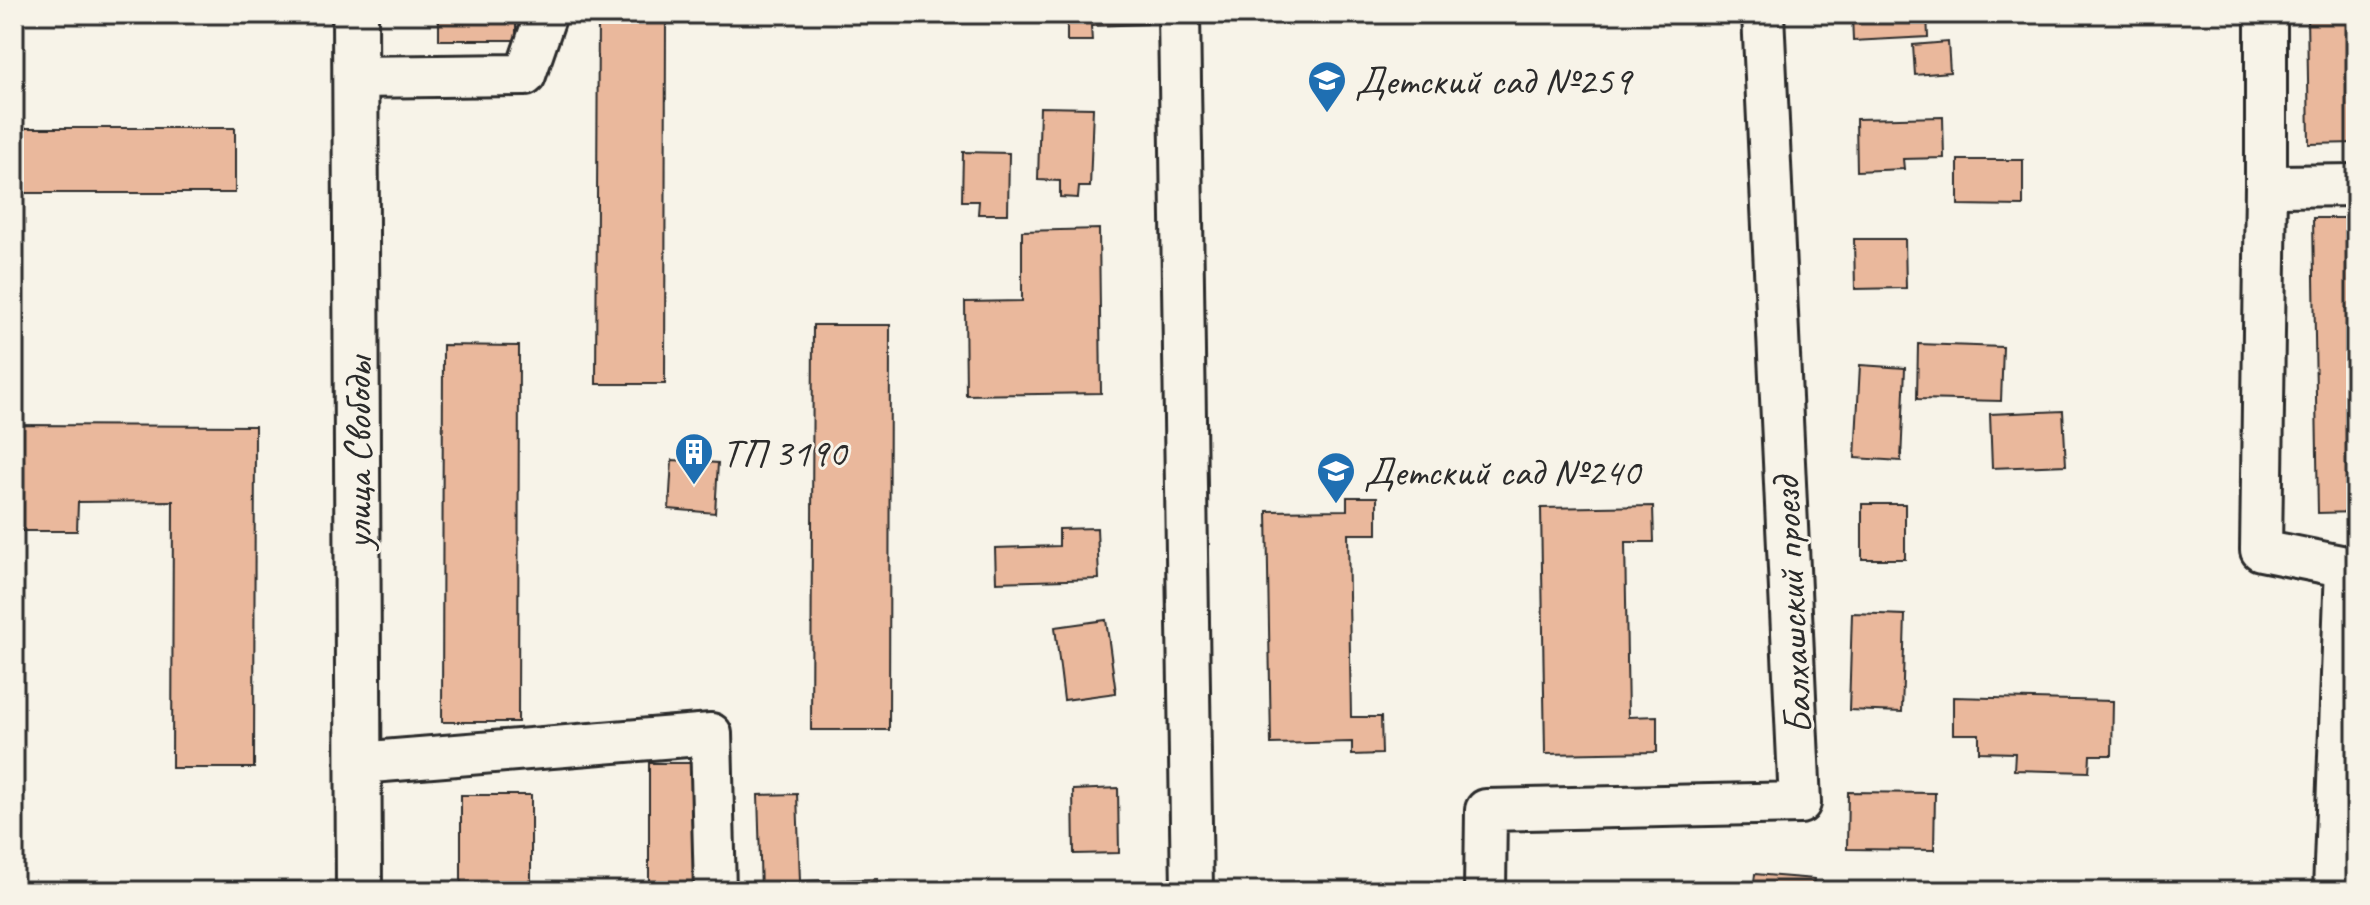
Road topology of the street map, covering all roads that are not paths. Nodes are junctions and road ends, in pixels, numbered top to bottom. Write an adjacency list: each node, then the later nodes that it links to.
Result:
1 (355, 14): 6 (main road, улица Свободы)
2 (546, 14): 6 (street)
3 (1179, 14): 12 (street)
4 (1763, 14): 13 (street, Балхашский проезд)
5 (2266, 14): 8 (street)
6 (355, 77): 9 (main road, улица Свободы)
7 (2356, 185): 8 (street)
8 (2266, 186): 14 (street)
9 (359, 763): 10 (main road, улица Свободы); 11 (street)
10 (359, 891)
11 (715, 891)
12 (1192, 891)
13 (1485, 891)
14 (2334, 891)

